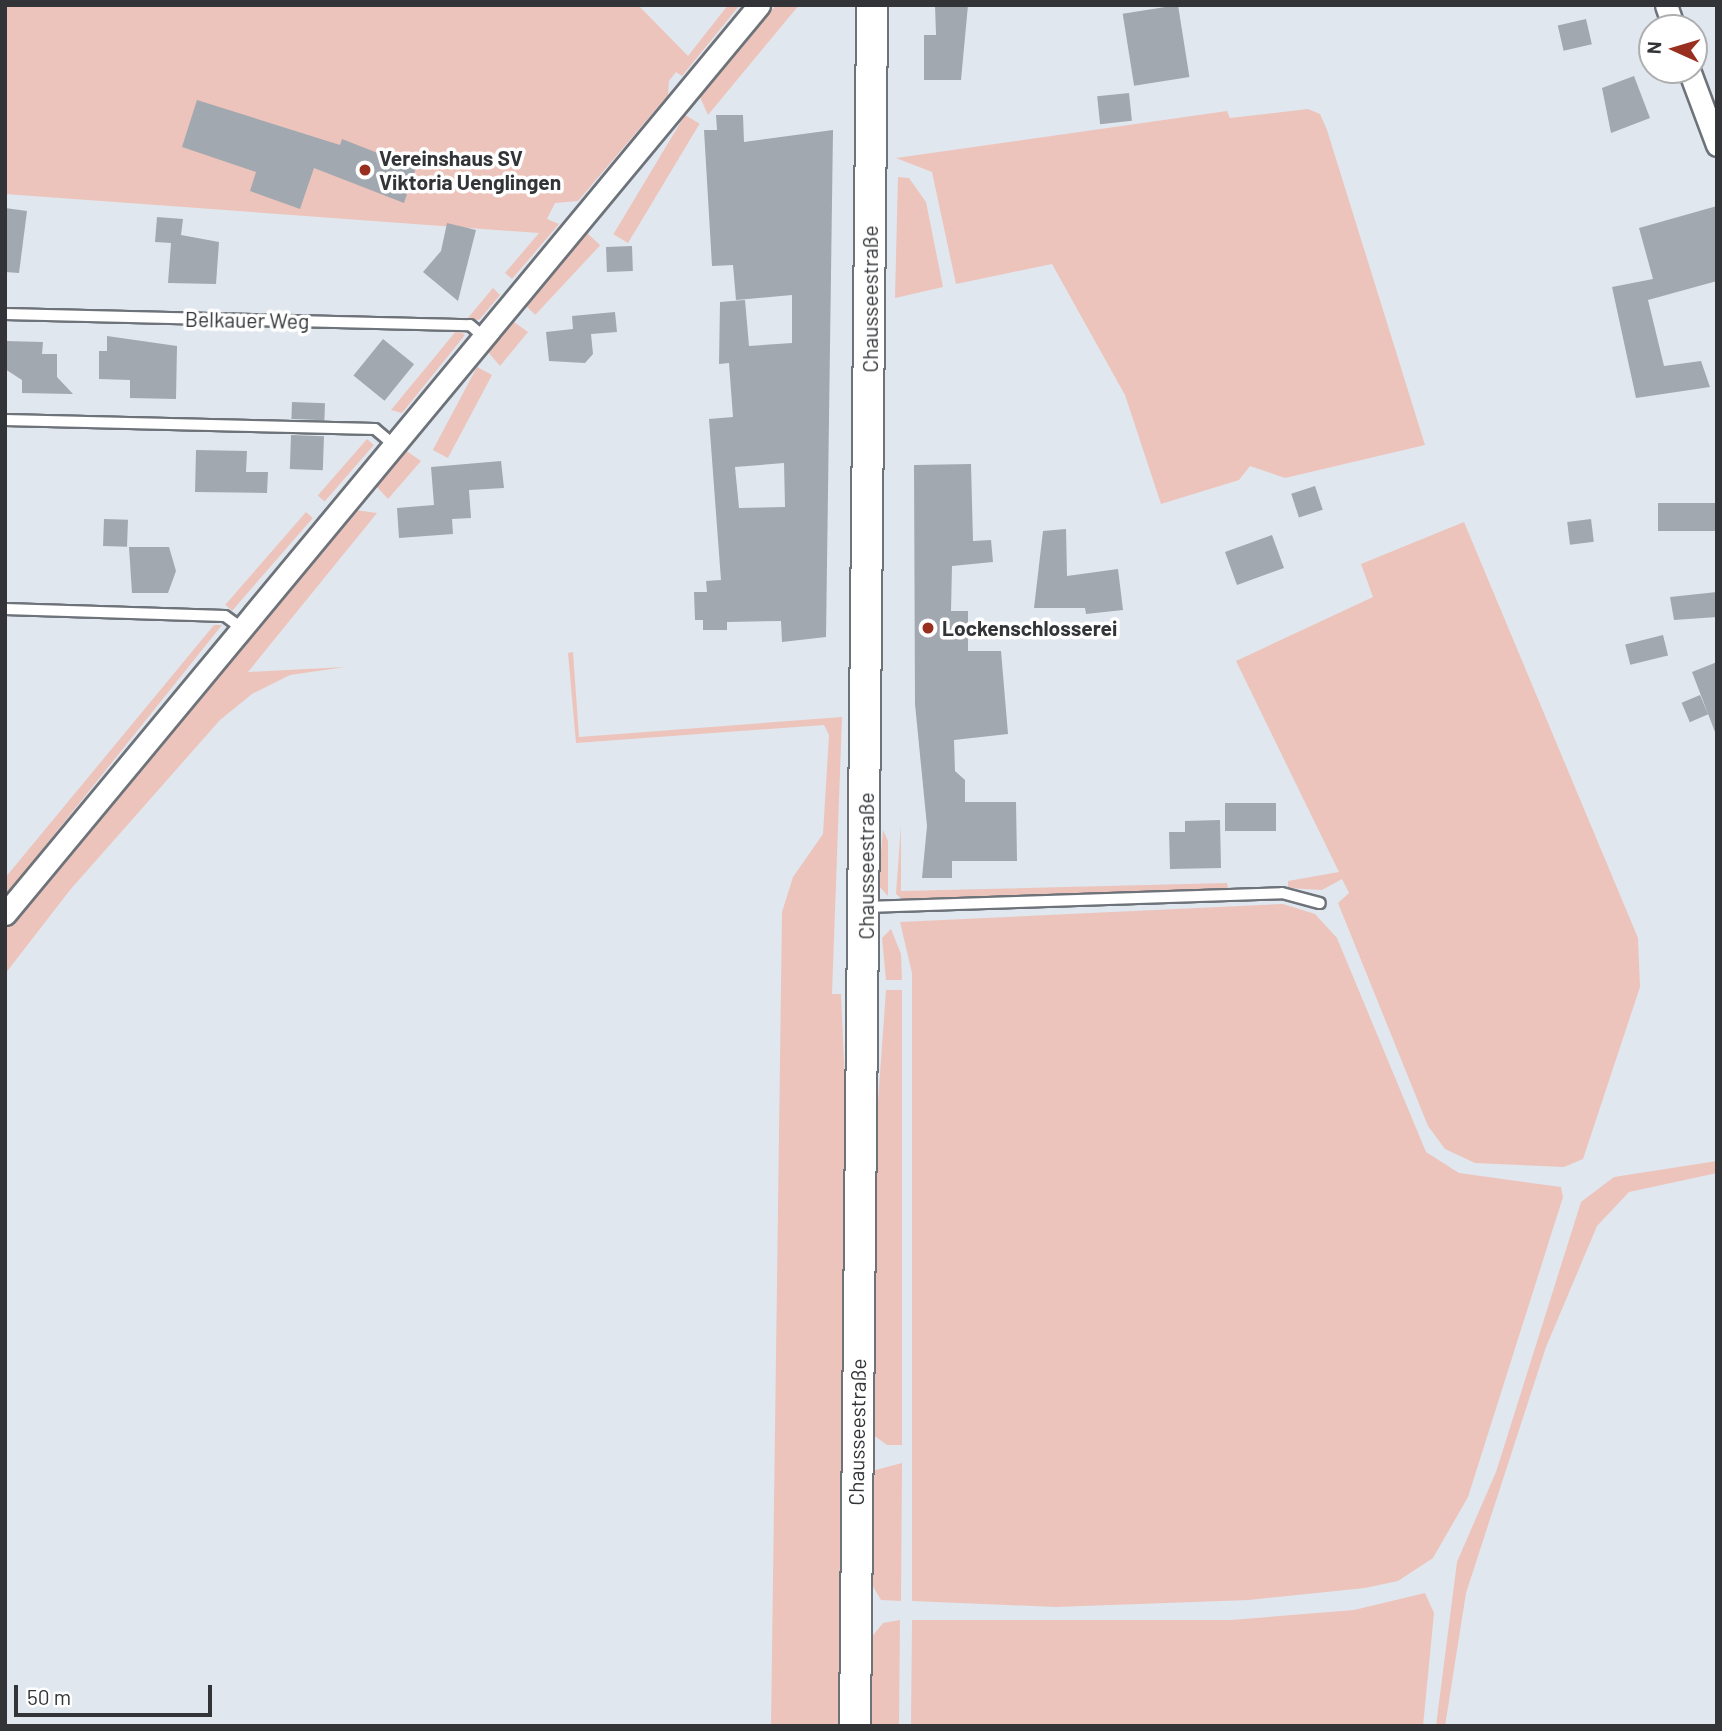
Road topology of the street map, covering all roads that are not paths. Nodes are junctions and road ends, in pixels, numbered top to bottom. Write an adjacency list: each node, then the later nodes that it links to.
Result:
1 (759, 5): 6 (street)
2 (872, 5): 12 (main road, Chausseestraße)
3 (1694, 84): 4 (street)
4 (1717, 145)
5 (5, 314): 6 (lane, Belkauer Weg)
6 (485, 338): 8 (street)
7 (5, 420): 8 (lane)
8 (395, 446): 10 (street)
9 (5, 609): 10 (lane)
10 (240, 627): 13 (street)
11 (1320, 903): 12 (lane)
12 (866, 907): 14 (main road, Chausseestraße)
13 (5, 914)
14 (855, 1726)

